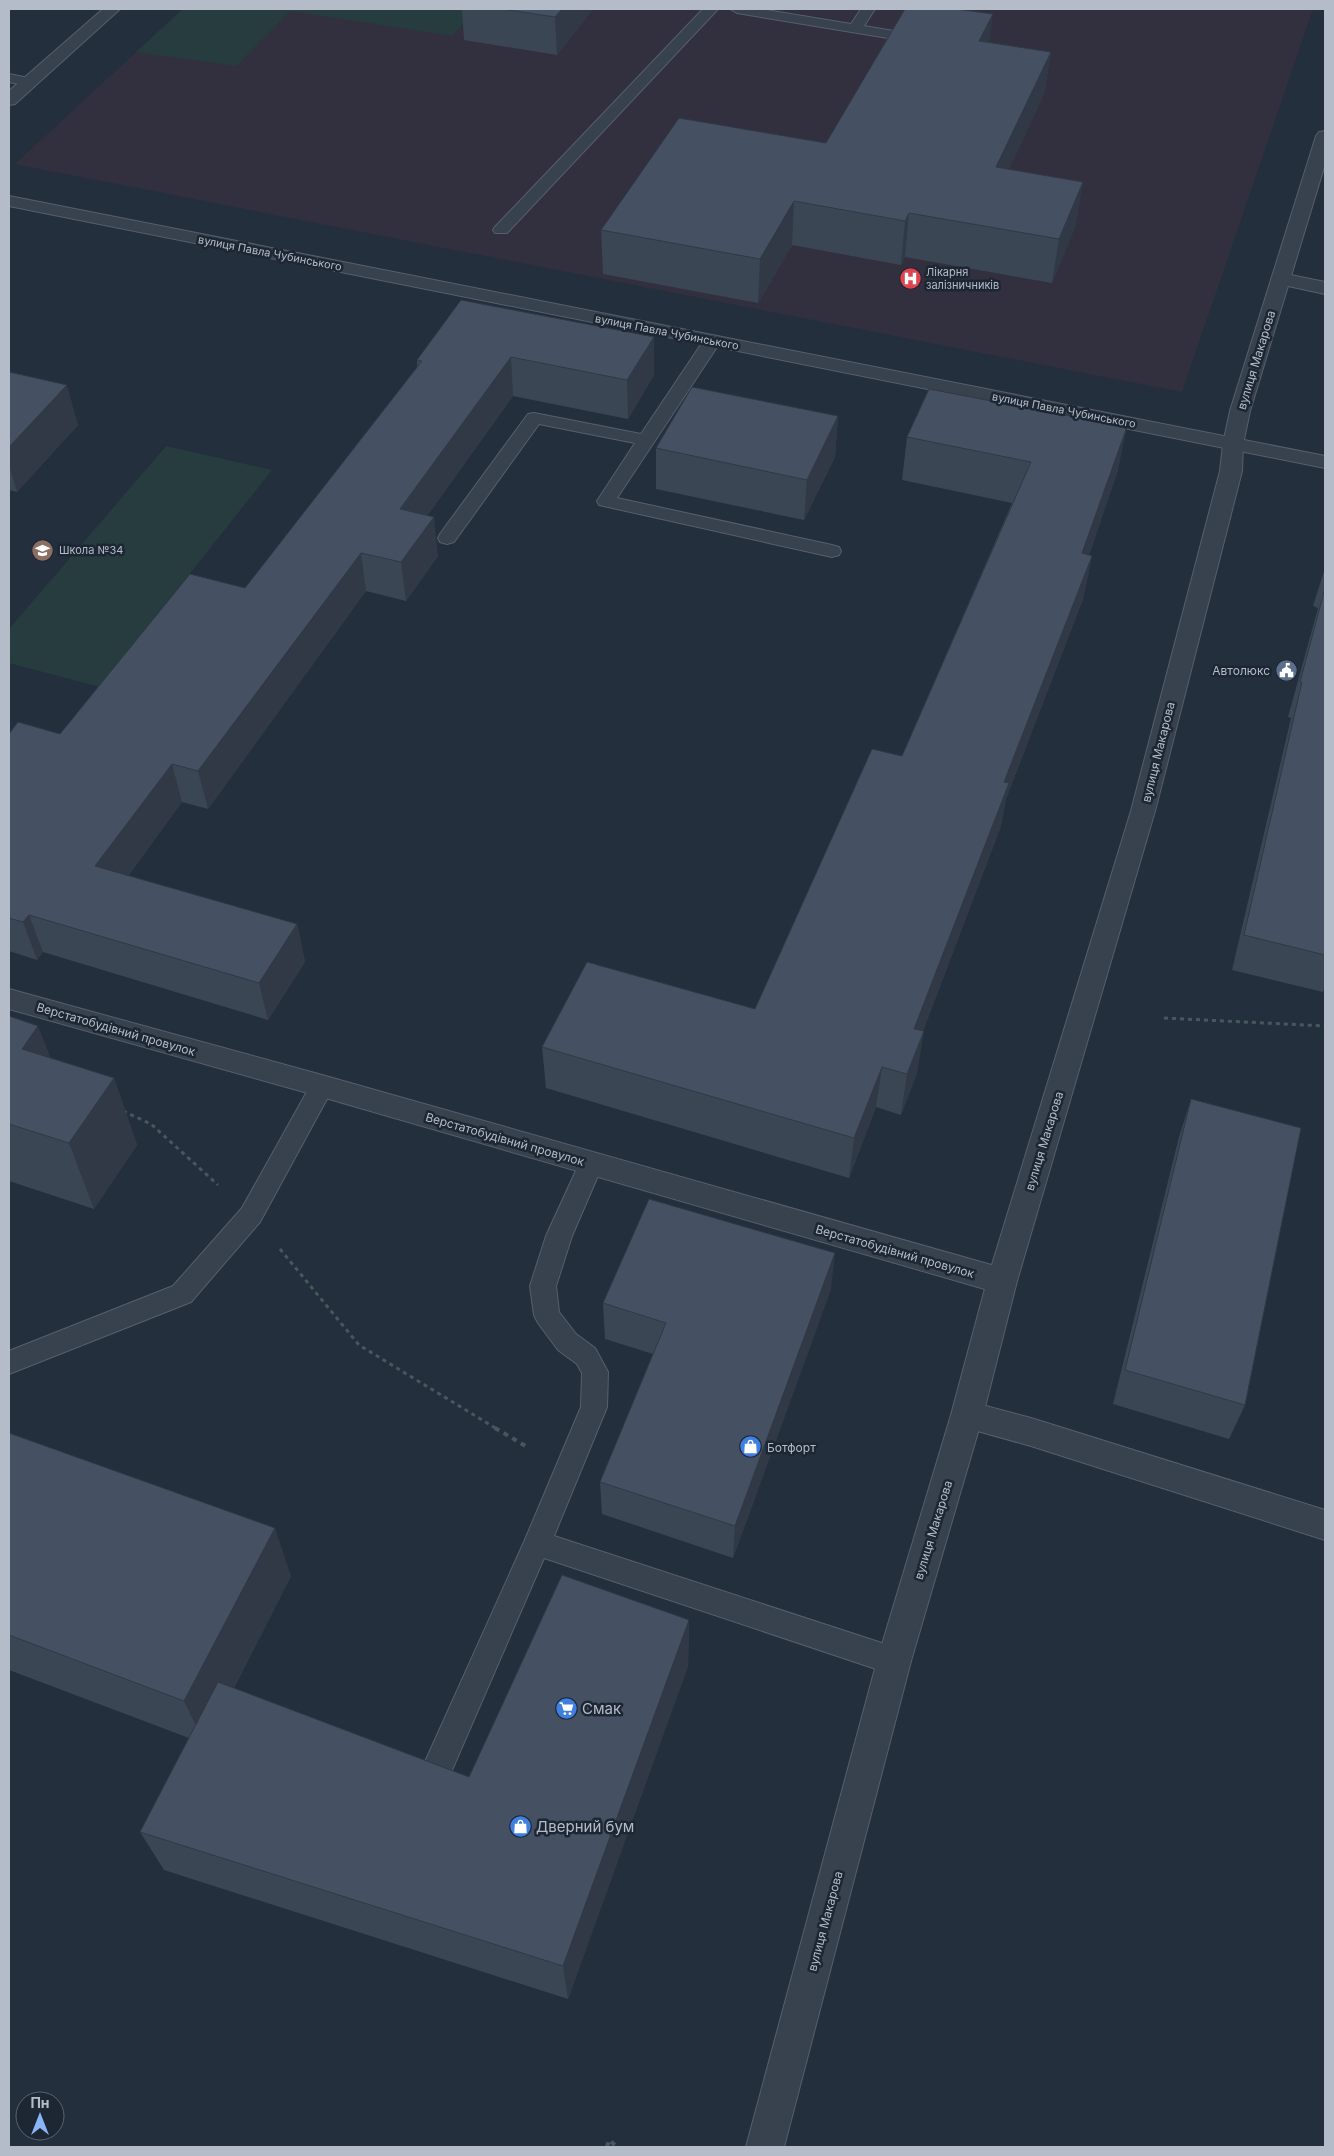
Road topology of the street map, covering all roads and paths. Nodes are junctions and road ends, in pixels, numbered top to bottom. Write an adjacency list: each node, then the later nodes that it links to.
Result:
1 (112, 9): 8 (street)
2 (711, 9): 12 (lane)
3 (737, 9): 5 (lane)
4 (868, 9): 5 (lane)
5 (855, 28): 6 (lane)
6 (906, 37)
7 (9, 78): 8 (lane)
8 (29, 82): 9 (street)
9 (9, 100)
10 (1325, 136): 13 (street, вулиця Макарова)
11 (9, 201): 15 (street, вулиця Павла Чубинського)
12 (500, 230)
13 (1281, 280): 14 (street); 17 (street, вулиця Макарова)
14 (1325, 288)
15 (712, 341): 16 (lane); 17 (street, вулиця Павла Чубинського)
16 (646, 440): 19 (lane); 20 (lane)
17 (1233, 444): 18 (street, вулиця Павла Чубинського); 28 (street, вулиця Макарова)
18 (1325, 462)
19 (447, 538)
20 (832, 551)
21 (9, 999): 24 (street, Верстатобудівний провулок)
22 (1164, 1018): 23 (path)
23 (1325, 1026)
24 (322, 1086): 26 (street, Верстатобудівний провулок); 27 (lane)
25 (116, 1108): 27 (path)
26 (591, 1164): 28 (street, Верстатобудівний провулок); 31 (lane)
27 (252, 1215): 29 (lane); 31 (path)
28 (1002, 1281): 30 (street, вулиця Макарова)
29 (9, 1363)
30 (967, 1415): 32 (street); 34 (street, вулиця Макарова)
31 (568, 1472): 33 (lane)
32 (1325, 1525)
33 (537, 1543): 34 (lane); 35 (lane)
34 (894, 1661): 38 (street, вулиця Макарова)
35 (435, 1773)
36 (608, 2147): 37 (path)
37 (617, 2147)
38 (765, 2147)

